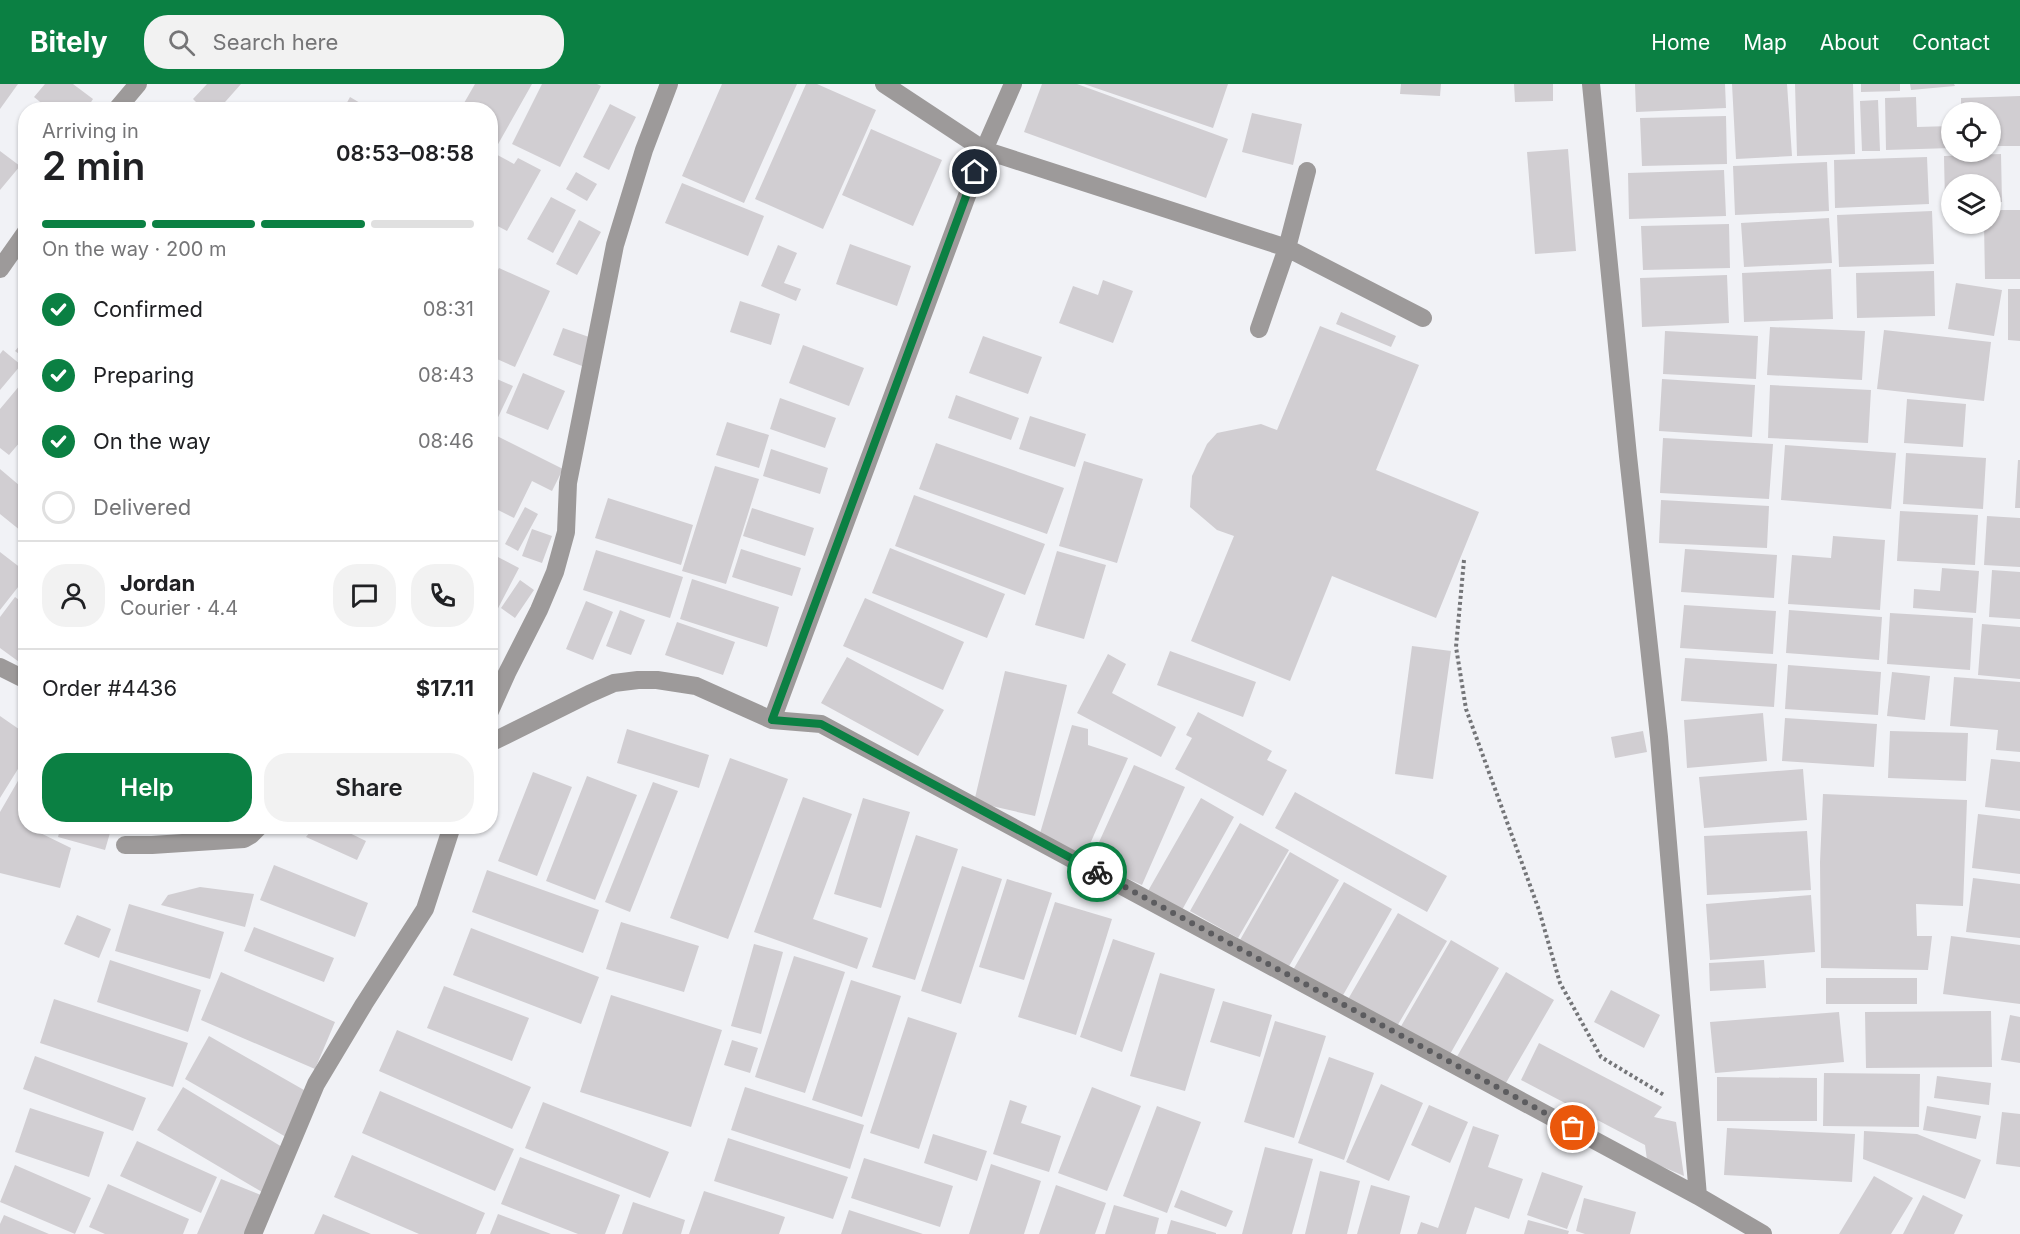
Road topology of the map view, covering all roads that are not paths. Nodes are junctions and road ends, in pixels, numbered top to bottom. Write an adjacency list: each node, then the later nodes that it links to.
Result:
1 (138, 84): 6 (street)
2 (669, 84): 16 (street)
3 (884, 84): 7 (street)
4 (1013, 84): 7 (street)
5 (1592, 84): 22 (street)
6 (123, 102)
7 (984, 150): 10 (street); 17 (street)
8 (1308, 171): 10 (street)
9 (18, 243): 11 (street)
10 (1287, 248): 12 (street); 13 (street)
11 (0, 269)
12 (1423, 318)
13 (1259, 329)
14 (0, 667): 15 (street)
15 (18, 676)
16 (498, 693)
17 (772, 720): 18 (street); 22 (street)
18 (498, 739)
19 (252, 834): 21 (street)
20 (449, 834): 23 (street)
21 (125, 845)
22 (1698, 1196): 24 (street)
23 (253, 1234)
24 (1763, 1234)

